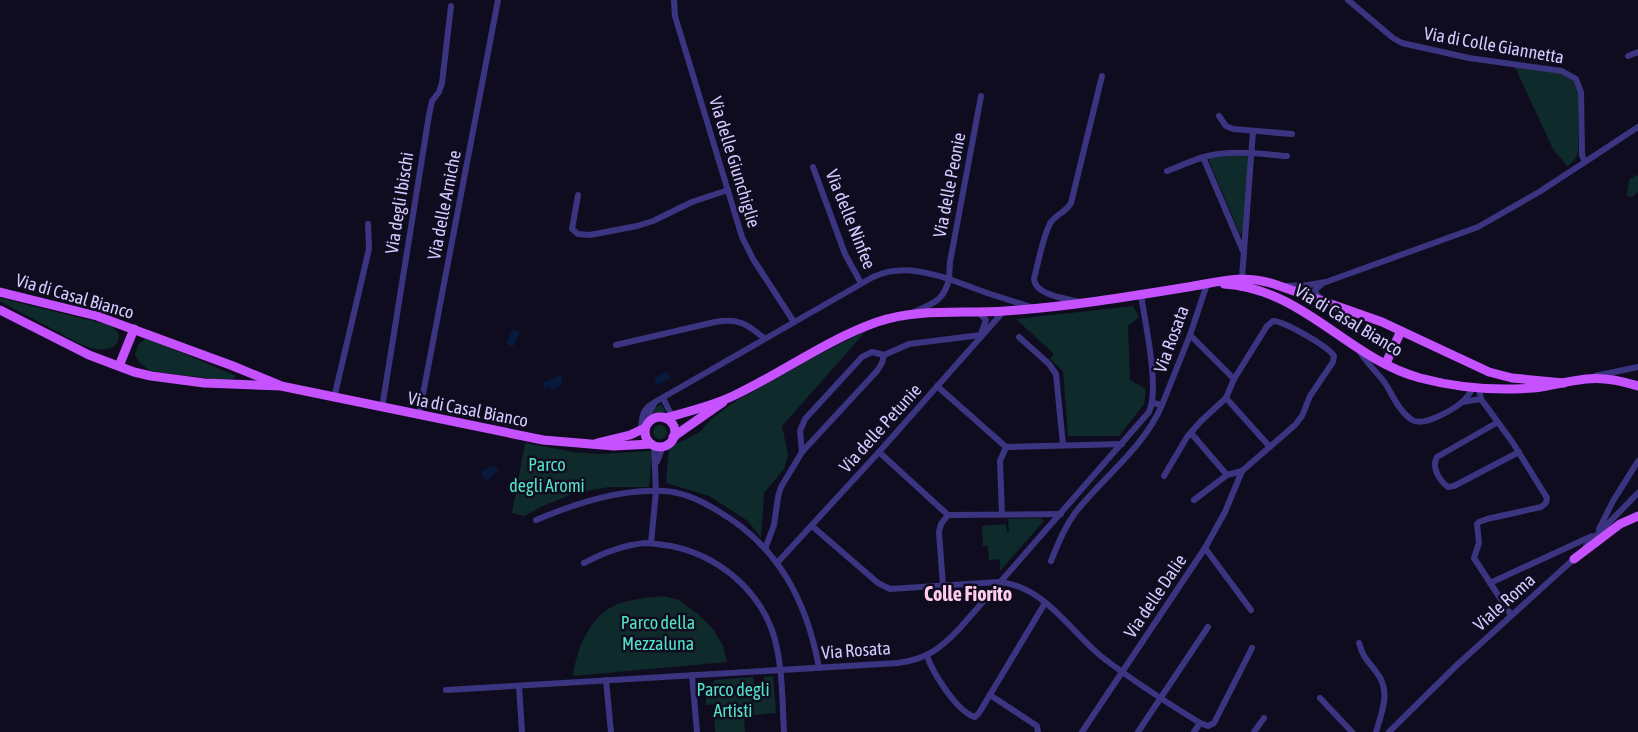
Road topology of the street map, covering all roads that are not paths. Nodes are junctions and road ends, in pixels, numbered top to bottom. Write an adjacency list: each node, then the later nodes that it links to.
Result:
1 (498, 0): 68 (street, Via delle Arniche)
2 (674, 0): 19 (street, Via delle Giunchiglie)
3 (1348, 0): 16 (street, Via di Colle Giannetta)
4 (451, 6): 67 (street, Via degli Ibischi)
5 (1638, 52): 6 (street)
6 (1628, 56)
7 (1102, 76): 32 (street)
8 (981, 96): 24 (street, Via delle Peonie)
9 (1218, 116): 11 (street)
10 (1638, 127): 16 (street)
11 (1253, 131): 12 (street); 13 (street)
12 (1292, 134)
13 (1251, 153): 14 (street); 15 (street); 22 (street)
14 (1287, 156)
15 (1203, 157): 18 (street); 22 (street)
16 (1585, 162): 25 (street)
17 (813, 167): 26 (street, Via delle Ninfee)
18 (1168, 171)
19 (728, 190): 20 (street); 38 (street, Via delle Giunchiglie)
20 (578, 196)
21 (368, 224): 59 (street)
22 (1243, 252): 23 (street)
23 (1242, 278): 27 (main road, Via di Casal Bianco); 28 (main road, Via di Casal Bianco)
24 (949, 279): 26 (street, Via di Casal Bianco); 33 (street, Via di Casal Bianco); 37 (street, Via di Casal Bianco)
25 (1326, 282): 28 (street); 31 (street)
26 (861, 283): 38 (street, Via di Casal Bianco)
27 (1206, 284): 30 (main road, Via di Casal Bianco); 41 (street, Via Rosata); 46 (main road, Via di Casal Bianco)
28 (1282, 287): 31 (main road, Via di Casal Bianco)
29 (0, 292): 39 (main road, Via di Casal Bianco)
30 (1141, 295): 32 (main road, Via di Casal Bianco); 65 (street, Via Rosata)
31 (1326, 302): 40 (main road, Via di Casal Bianco)
32 (1082, 303): 33 (main road, Via di Casal Bianco)
33 (1037, 308): 36 (main road, Via di Casal Bianco)
34 (0, 310): 49 (main road, Via di Casal Bianco)
35 (976, 311): 36 (main road, Via di Casal Bianco); 37 (main road, Via di Casal Bianco); 42 (street)
36 (1003, 312): 42 (street, Via delle Petunie)
37 (907, 315): 58 (main road, Via di Casal Bianco)
38 (794, 322): 44 (street, Via di Casal Bianco)
39 (134, 329): 49 (main road); 54 (main road, Via di Casal Bianco)
40 (1401, 331): 48 (main road); 53 (main road, Via di Casal Bianco)
41 (1190, 334): 52 (street); 66 (street, Via Rosata)
42 (981, 335): 47 (street); 55 (street, Via delle Petunie)
43 (1019, 337): 77 (street)
44 (764, 338): 45 (street); 60 (street, Via di Casal Bianco)
45 (616, 345)
46 (1357, 347): 48 (main road, Via di Casal Bianco); 64 (street)
47 (884, 355): 80 (street); 80 (street)
48 (1386, 363): 57 (main road, Via di Casal Bianco)
49 (119, 366): 54 (main road, Via di Casal Bianco)
50 (1638, 367): 51 (street)
51 (1586, 379): 53 (main road, Via di Casal Bianco); 56 (main road, Via di Casal Bianco)
52 (1234, 380): 61 (street); 79 (street)
53 (1564, 383): 57 (main road, Via di Casal Bianco)
54 (281, 386): 59 (main road, Via di Casal Bianco)
55 (937, 386): 78 (street); 81 (street, Via delle Petunie)
56 (1638, 386)
57 (1476, 388): 62 (street); 64 (street)
58 (732, 396): 69 (main road, Via di Casal Bianco); 73 (main road)
59 (334, 398): 67 (main road, Via di Casal Bianco)
60 (663, 398): 63 (street, Via di Casal Bianco); 69 (street)
61 (1226, 398): 72 (street); 79 (street)
62 (1481, 399): 64 (street); 70 (street)
63 (655, 402): 71 (street); 71 (street)
64 (1462, 402)
65 (1153, 403): 66 (street); 75 (street, Via Rosata)
66 (1162, 405): 101 (street, Via Rosata)
67 (382, 408): 68 (main road, Via di Casal Bianco)
68 (419, 415): 74 (main road, Via di Casal Bianco)
69 (668, 417): 71 (main road); 73 (main road)
70 (1498, 422): 82 (street); 82 (street)
71 (645, 426): 74 (main road); 76 (main road)
72 (1190, 433): 85 (street); 86 (street)
73 (673, 438): 76 (main road)
74 (589, 444): 76 (main road, Via di Casal Bianco)
75 (1122, 444): 77 (street); 91 (street, Via Rosata)
76 (656, 445): 87 (street)
77 (1063, 446): 78 (street)
78 (1006, 447): 90 (street)
79 (1270, 447): 84 (street)
80 (802, 452): 99 (street)
81 (879, 452): 92 (street); 95 (street, Via delle Petunie)
82 (1519, 452): 105 (street)
83 (1638, 461): 96 (street)
84 (1242, 471): 85 (street); 98 (street, Via delle Dalie)
85 (1227, 475): 89 (street)
86 (1164, 476)
87 (656, 492): 94 (street); 97 (street); 99 (street)
88 (1638, 493): 96 (street, Viale Roma)
89 (1194, 500)
90 (1002, 514): 91 (street); 92 (street)
91 (1061, 514): 104 (street, Via Rosata)
92 (948, 515): 106 (street)
93 (1638, 516): 100 (main road)
94 (536, 520)
95 (812, 526): 103 (street, Via delle Petunie); 106 (street)
96 (1596, 535): 100 (street, Viale Roma); 105 (street)
97 (651, 543): 102 (street); 115 (street)
98 (1205, 548): 108 (street); 116 (street, Via delle Dalie)
99 (764, 549): 103 (street)
100 (1574, 559): 109 (street, Viale Roma)
101 (1051, 561)
102 (584, 563)
103 (777, 563): 114 (street)
104 (999, 582): 106 (street); 107 (street); 113 (street, Via Rosata)
105 (1490, 583): 109 (street)
106 (943, 586)
107 (1045, 603): 116 (street); 121 (street)
108 (1252, 610)
109 (1511, 615): 137 (street, Viale Roma)
110 (1208, 628): 123 (street)
111 (1359, 643): 136 (street)
112 (1252, 648): 125 (street)
113 (927, 656): 114 (street, Via Rosata); 121 (street)
114 (819, 668): 115 (street, Via Rosata)
115 (780, 670): 117 (street, Via Rosata); 129 (street)
116 (1122, 672): 123 (street); 131 (street, Via delle Dalie)
117 (692, 675): 118 (street, Via Rosata); 128 (street)
118 (606, 680): 119 (street, Via Rosata); 127 (street)
119 (518, 686): 120 (street, Via Rosata); 126 (street)
120 (446, 690)
121 (990, 695): 130 (street)
122 (1320, 698): 135 (street)
123 (1161, 699): 125 (street); 132 (street)
124 (1264, 718): 134 (street)
125 (1200, 723): 133 (street)
126 (522, 732)
127 (611, 732)
128 (697, 732)
129 (784, 732)
130 (1038, 732)
131 (1082, 732)
132 (1138, 732)
133 (1194, 732)
134 (1254, 732)
135 (1352, 732)
136 (1376, 732)
137 (1389, 732)

